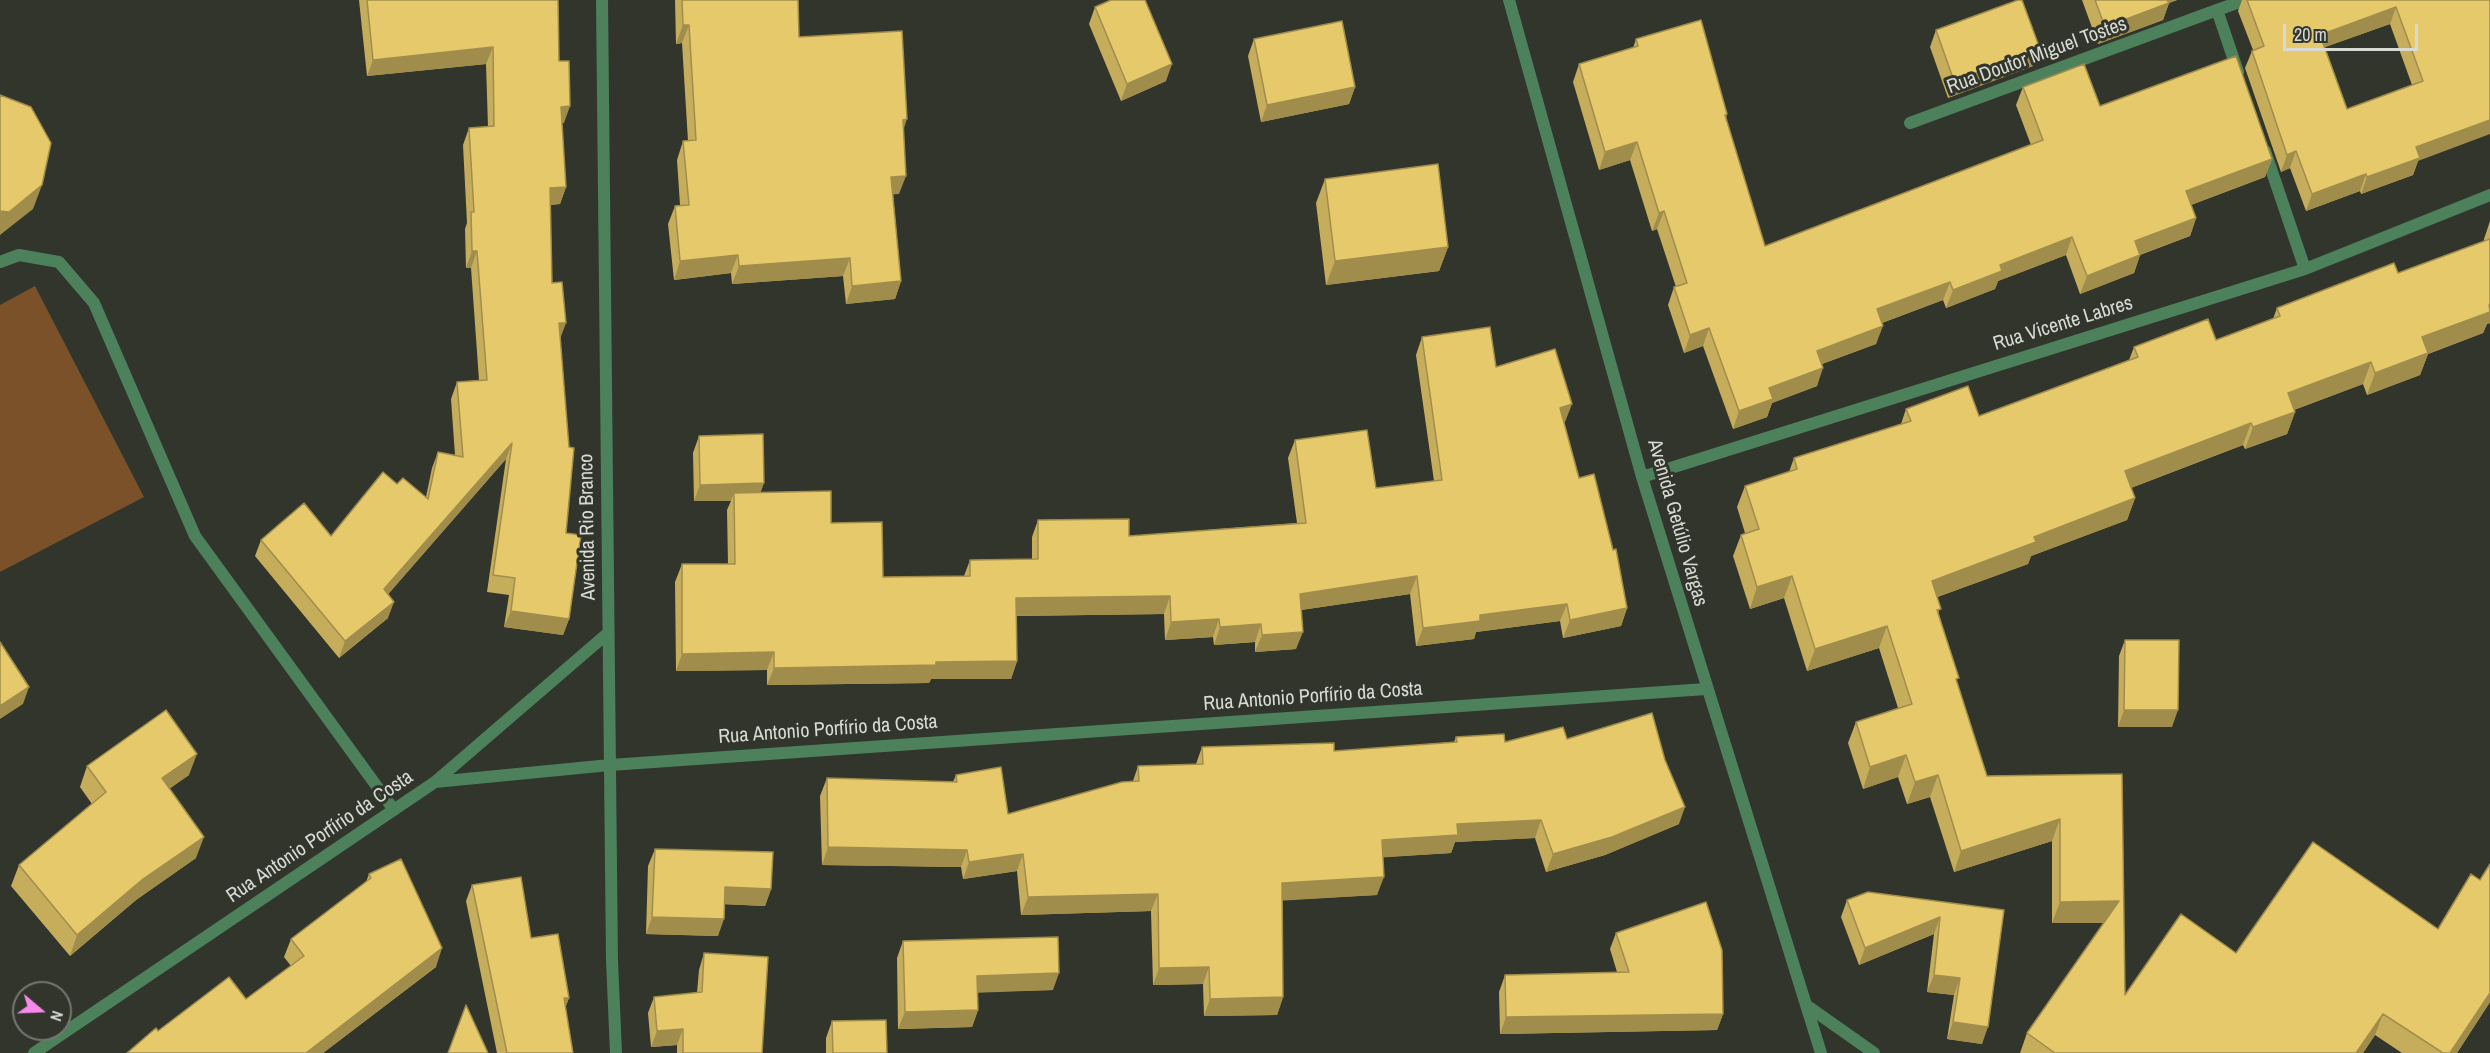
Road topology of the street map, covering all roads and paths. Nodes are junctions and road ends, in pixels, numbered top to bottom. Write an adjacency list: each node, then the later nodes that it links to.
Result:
1 (602, 0): 12 (street, Avenida Rio Branco)
2 (1509, 0): 11 (street, Avenida Getúlio Vargas)
3 (2245, 0): 4 (street, Rua Doutor Miguel Tostes)
4 (2217, 10): 5 (street); 6 (street, Rua Doutor Miguel Tostes)
5 (2244, 89)
6 (1910, 123)
7 (2259, 134): 10 (street)
8 (2490, 195): 10 (street, Rua Vicente Labres)
9 (0, 262): 16 (street)
10 (2304, 269): 11 (street, Rua Vicente Labres)
11 (1642, 477): 13 (street, Avenida Getúlio Vargas)
12 (608, 633): 14 (street, Avenida Rio Branco); 15 (street)
13 (1706, 689): 14 (street, Rua Antonio Porfírio da Costa); 17 (street, Avenida Getúlio Vargas)
14 (610, 765): 15 (street, Rua Antonio Porfírio da Costa); 19 (street, Avenida Rio Branco)
15 (435, 782): 16 (street, Rua Antonio Porfírio da Costa)
16 (394, 810): 18 (street, Rua Antonio Porfírio da Costa)
17 (1806, 1005): 20 (street, Avenida Getúlio Vargas); 21 (street)
18 (34, 1053)
19 (616, 1053)
20 (1821, 1053)
21 (1874, 1053)

